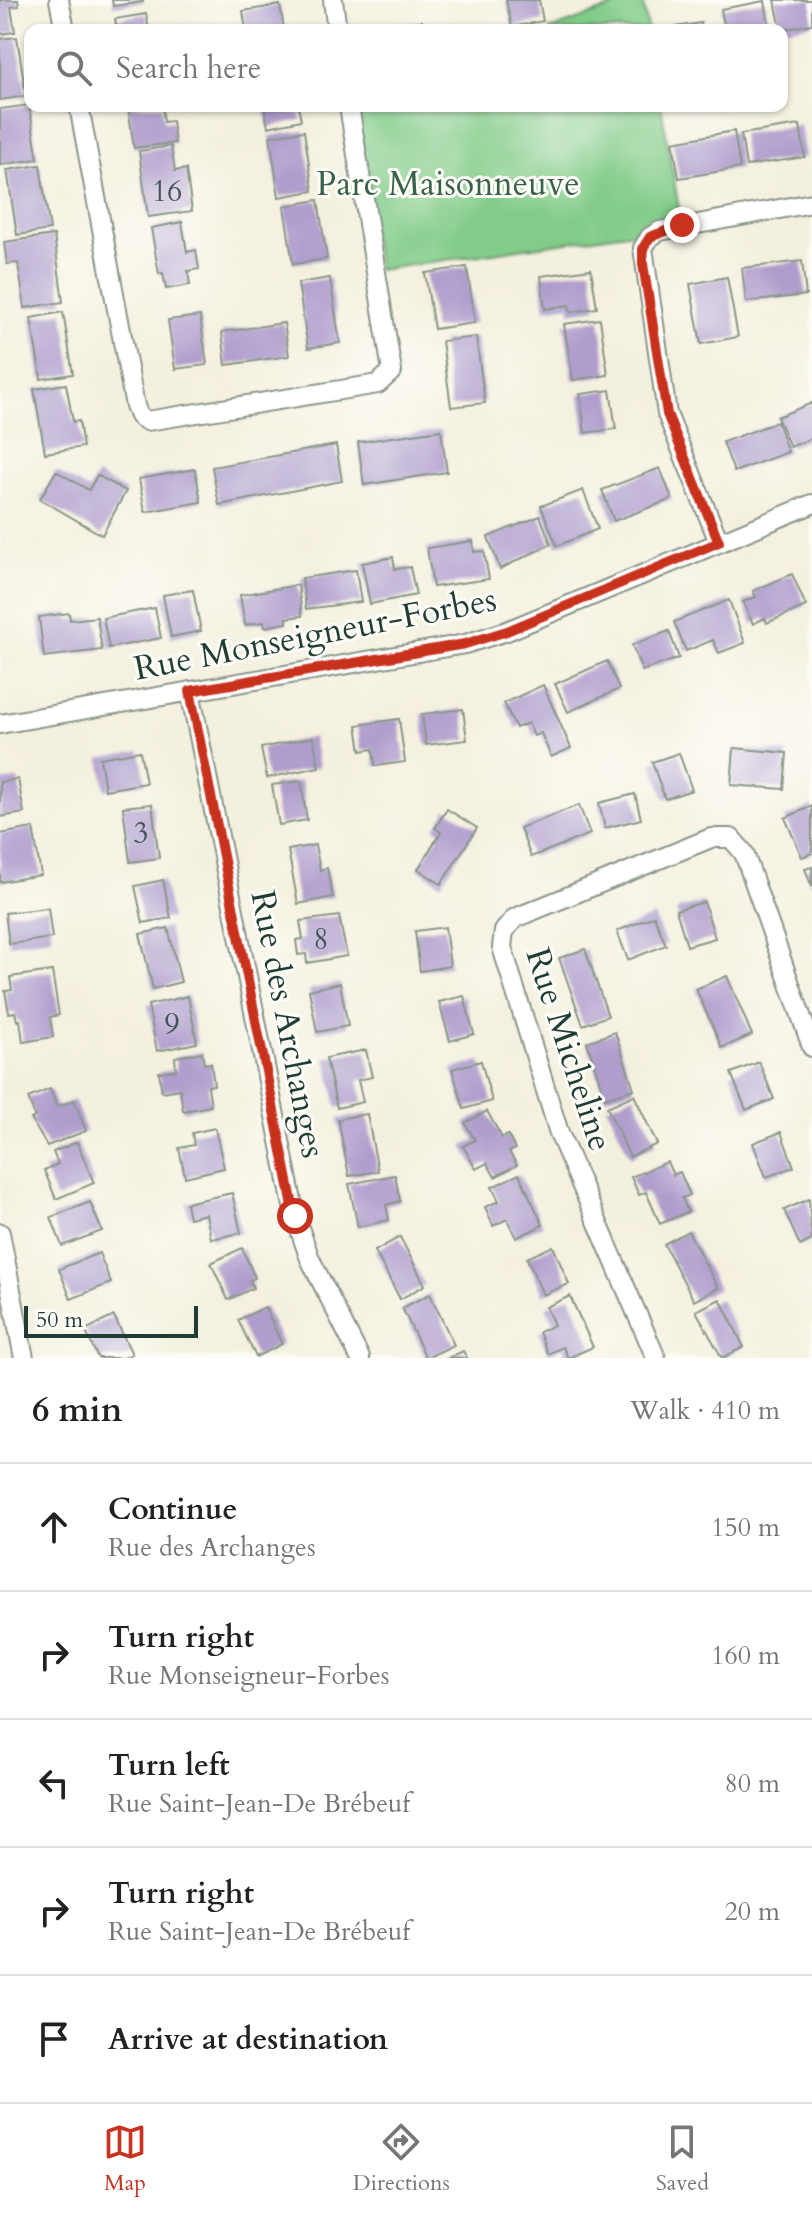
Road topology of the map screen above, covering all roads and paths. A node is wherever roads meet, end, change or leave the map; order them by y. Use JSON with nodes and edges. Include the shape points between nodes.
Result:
{"nodes":[{"id":1,"x":59,"y":0,"type":"edge"},
{"id":2,"x":333,"y":0,"type":"edge"},
{"id":3,"x":64,"y":24,"type":"edge"},
{"id":4,"x":336,"y":24,"type":"edge"},
{"id":5,"x":80,"y":112,"type":"edge"},
{"id":6,"x":350,"y":112,"type":"edge"},
{"id":7,"x":812,"y":203,"type":"edge"},
{"id":8,"x":812,"y":504,"type":"edge"},
{"id":9,"x":719,"y":542,"type":"junction"},
{"id":10,"x":190,"y":691,"type":"junction"},
{"id":11,"x":0,"y":724,"type":"edge"},
{"id":12,"x":812,"y":1047,"type":"edge"},
{"id":13,"x":0,"y":1233,"type":"edge"},
{"id":14,"x":24,"y":1358,"type":"edge"},
{"id":15,"x":360,"y":1358,"type":"edge"},
{"id":16,"x":656,"y":1358,"type":"edge"}],
"edges":[{"from":1,"to":3,"type":"street"},
{"from":2,"to":4,"type":"street"},
{"from":5,"to":6,"type":"street","via":[[135,406],[147,421],[378,384],[392,371]]},
{"from":7,"to":9,"type":"street","via":[[660,231],[643,248],[667,414]]},
{"from":8,"to":9,"type":"street","name":"Rue Monseigneur-Forbes"},
{"from":9,"to":10,"type":"street","name":"Rue Monseigneur-Forbes","via":[[465,644]]},
{"from":10,"to":11,"type":"street","name":"Rue Monseigneur-Forbes"},
{"from":10,"to":15,"type":"street","name":"Rue des Archanges","via":[[295,1216],[310,1259]]},
{"from":12,"to":16,"type":"street","name":"Rue Micheline","via":[[744,853],[731,838],[711,838],[543,906],[515,918],[504,931],[502,947],[559,1133]]},
{"from":13,"to":14,"type":"street"}]}
